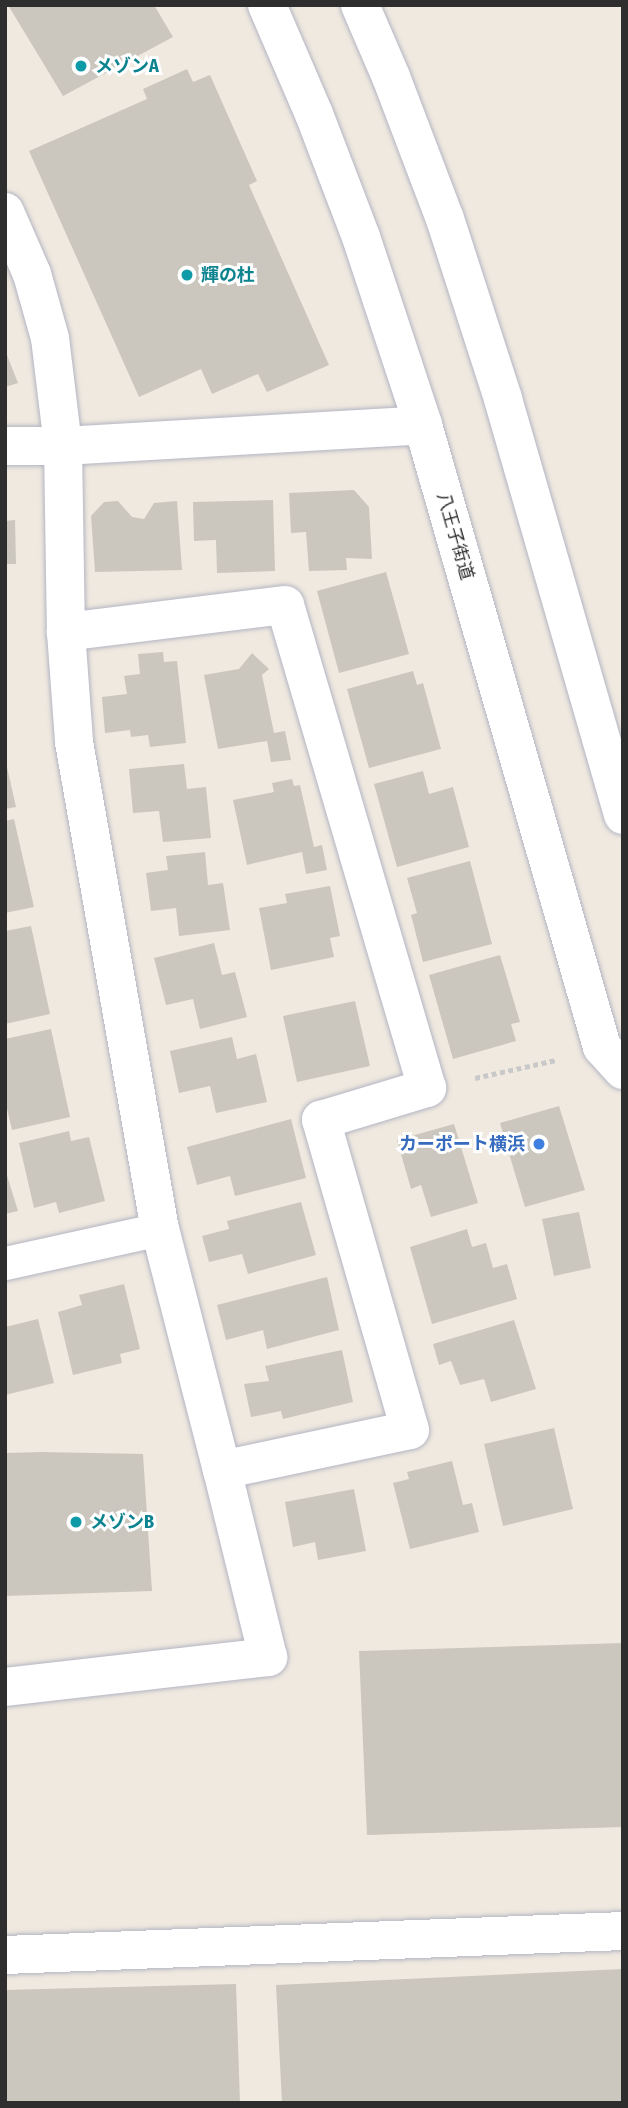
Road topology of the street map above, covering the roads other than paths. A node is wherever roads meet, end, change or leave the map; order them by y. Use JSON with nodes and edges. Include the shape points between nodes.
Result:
{"nodes":[{"id":1,"x":267,"y":5,"type":"edge"},
{"id":2,"x":360,"y":5,"type":"edge"},
{"id":3,"x":5,"y":212,"type":"edge"},
{"id":4,"x":423,"y":425,"type":"junction"},
{"id":5,"x":5,"y":446,"type":"edge"},
{"id":6,"x":63,"y":446,"type":"junction"},
{"id":7,"x":66,"y":632,"type":"junction"},
{"id":8,"x":623,"y":815,"type":"edge"},
{"id":9,"x":623,"y":1070,"type":"edge"},
{"id":10,"x":160,"y":1229,"type":"junction"},
{"id":11,"x":5,"y":1263,"type":"edge"},
{"id":12,"x":222,"y":1470,"type":"junction"},
{"id":13,"x":5,"y":1687,"type":"edge"},
{"id":14,"x":623,"y":1931,"type":"edge"},
{"id":15,"x":5,"y":1955,"type":"edge"}],
"edges":[{"from":1,"to":4,"type":"street","name":"八王子街道","via":[[361,237]]},
{"from":2,"to":8,"type":"street","via":[[453,244],[503,399]]},
{"from":3,"to":6,"type":"street","via":[[33,274],[50,338]]},
{"from":4,"to":6,"type":"street"},
{"from":4,"to":9,"type":"street","name":"八王子街道","via":[[602,1047]]},
{"from":5,"to":6,"type":"street"},
{"from":6,"to":7,"type":"street"},
{"from":7,"to":10,"type":"street","via":[[74,742]]},
{"from":7,"to":12,"type":"street","via":[[285,605],[427,1088],[321,1120],[410,1430]]},
{"from":10,"to":11,"type":"lane"},
{"from":10,"to":12,"type":"street"},
{"from":12,"to":13,"type":"street","via":[[268,1657]]},
{"from":14,"to":15,"type":"street"}]}
